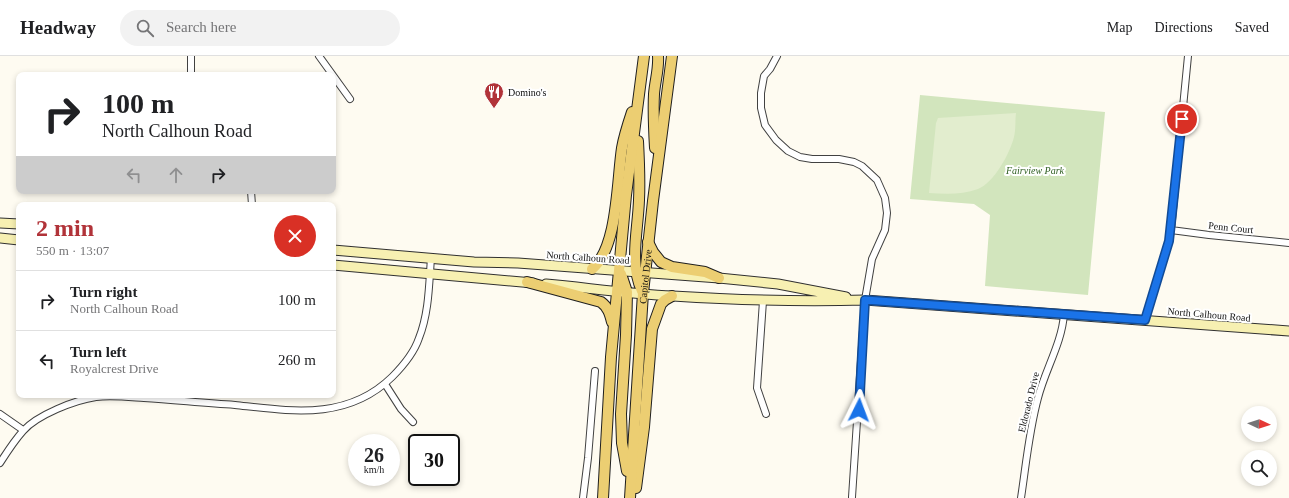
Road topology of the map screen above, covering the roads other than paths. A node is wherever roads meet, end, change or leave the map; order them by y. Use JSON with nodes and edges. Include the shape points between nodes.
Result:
{"nodes":[{"id":1,"x":191,"y":56,"type":"edge"},
{"id":2,"x":319,"y":56,"type":"edge"},
{"id":3,"x":644,"y":56,"type":"edge"},
{"id":4,"x":658,"y":56,"type":"edge"},
{"id":5,"x":672,"y":56,"type":"edge"},
{"id":6,"x":777,"y":56,"type":"edge"},
{"id":7,"x":1188,"y":56,"type":"edge"},
{"id":8,"x":191,"y":72,"type":"edge"},
{"id":9,"x":331,"y":72,"type":"edge"},
{"id":10,"x":336,"y":80,"type":"edge"},
{"id":11,"x":641,"y":80,"type":"junction"},
{"id":12,"x":350,"y":99,"type":"dead end"},
{"id":13,"x":637,"y":109,"type":"junction"},
{"id":14,"x":657,"y":168,"type":"junction"},
{"id":15,"x":0,"y":223,"type":"edge"},
{"id":16,"x":16,"y":224,"type":"edge"},
{"id":17,"x":1171,"y":230,"type":"junction"},
{"id":18,"x":0,"y":238,"type":"edge"},
{"id":19,"x":16,"y":240,"type":"edge"},
{"id":20,"x":648,"y":242,"type":"junction"},
{"id":21,"x":1289,"y":243,"type":"edge"},
{"id":22,"x":336,"y":250,"type":"edge"},
{"id":23,"x":431,"y":258,"type":"junction"},
{"id":24,"x":336,"y":266,"type":"edge"},
{"id":25,"x":592,"y":269,"type":"junction"},
{"id":26,"x":619,"y":271,"type":"junction"},
{"id":27,"x":640,"y":272,"type":"junction"},
{"id":28,"x":430,"y":274,"type":"junction"},
{"id":29,"x":719,"y":278,"type":"junction"},
{"id":30,"x":527,"y":282,"type":"junction"},
{"id":31,"x":622,"y":291,"type":"junction"},
{"id":32,"x":643,"y":293,"type":"junction"},
{"id":33,"x":672,"y":296,"type":"junction"},
{"id":34,"x":865,"y":300,"type":"junction"},
{"id":35,"x":763,"y":301,"type":"junction"},
{"id":36,"x":1064,"y":314,"type":"junction"},
{"id":37,"x":1145,"y":320,"type":"junction"},
{"id":38,"x":1289,"y":331,"type":"edge"},
{"id":39,"x":614,"y":332,"type":"junction"},
{"id":40,"x":595,"y":371,"type":"dead end"},
{"id":41,"x":385,"y":384,"type":"junction"},
{"id":42,"x":92,"y":398,"type":"edge"},
{"id":43,"x":141,"y":398,"type":"edge"},
{"id":44,"x":0,"y":414,"type":"edge"},
{"id":45,"x":766,"y":414,"type":"dead end"},
{"id":46,"x":413,"y":422,"type":"dead end"},
{"id":47,"x":24,"y":430,"type":"junction"},
{"id":48,"x":0,"y":463,"type":"edge"},
{"id":49,"x":630,"y":487,"type":"junction"},
{"id":50,"x":852,"y":497,"type":"edge"},
{"id":51,"x":583,"y":498,"type":"edge"},
{"id":52,"x":603,"y":498,"type":"edge"},
{"id":53,"x":630,"y":498,"type":"edge"},
{"id":54,"x":635,"y":498,"type":"edge"},
{"id":55,"x":1021,"y":498,"type":"edge"}],
"edges":[{"from":1,"to":8,"type":"street"},
{"from":2,"to":9,"type":"street"},
{"from":3,"to":11,"type":"main road"},
{"from":4,"to":14,"type":"main road","via":[[653,119]]},
{"from":5,"to":14,"type":"main road","name":"Capitol Drive"},
{"from":6,"to":34,"type":"street","via":[[764,76],[761,93],[765,125],[776,140],[788,151],[800,157],[812,160],[839,159],[862,166],[877,180],[885,198],[885,230],[872,259]]},
{"from":7,"to":17,"type":"street"},
{"from":10,"to":12,"type":"street"},
{"from":11,"to":13,"type":"main road"},
{"from":11,"to":25,"type":"main road","via":[[622,148],[611,233],[602,256]]},
{"from":13,"to":26,"type":"main road"},
{"from":13,"to":27,"type":"main road","via":[[639,201],[636,236]]},
{"from":14,"to":20,"type":"main road","name":"Capitol Drive"},
{"from":15,"to":16,"type":"street"},
{"from":17,"to":21,"type":"street","name":"Penn Court"},
{"from":17,"to":37,"type":"street"},
{"from":18,"to":19,"type":"street"},
{"from":20,"to":27,"type":"main road","name":"Capitol Drive"},
{"from":20,"to":29,"type":"main road","via":[[661,262],[672,267],[705,272]]},
{"from":22,"to":23,"type":"street","name":"North Calhoun Road"},
{"from":23,"to":25,"type":"street","name":"North Calhoun Road"},
{"from":23,"to":28,"type":"street"},
{"from":24,"to":28,"type":"street","name":"North Calhoun Road"},
{"from":25,"to":26,"type":"street","name":"North Calhoun Road"},
{"from":26,"to":27,"type":"street","name":"North Calhoun Road"},
{"from":26,"to":31,"type":"main road"},
{"from":27,"to":29,"type":"street","name":"North Calhoun Road"},
{"from":27,"to":32,"type":"main road","via":[[638,282]]},
{"from":28,"to":30,"type":"street","name":"North Calhoun Road"},
{"from":28,"to":41,"type":"street","via":[[424,325],[414,351]]},
{"from":29,"to":34,"type":"street","name":"North Calhoun Road","via":[[778,284]]},
{"from":30,"to":31,"type":"street","name":"North Calhoun Road"},
{"from":30,"to":39,"type":"main road","via":[[601,302],[609,311]]},
{"from":31,"to":32,"type":"street","name":"North Calhoun Road"},
{"from":31,"to":39,"type":"main road"},
{"from":31,"to":49,"type":"main road","via":[[626,335],[621,414],[622,443]]},
{"from":32,"to":33,"type":"street","name":"North Calhoun Road"},
{"from":32,"to":49,"type":"main road","name":"Capitol Drive"},
{"from":33,"to":35,"type":"street","name":"North Calhoun Road"},
{"from":33,"to":54,"type":"main road","via":[[662,304],[652,329]]},
{"from":34,"to":35,"type":"street","name":"North Calhoun Road"},
{"from":34,"to":36,"type":"street","name":"North Calhoun Road"},
{"from":34,"to":50,"type":"street"},
{"from":35,"to":45,"type":"street","via":[[757,388]]},
{"from":36,"to":37,"type":"street","name":"North Calhoun Road"},
{"from":36,"to":55,"type":"street","name":"Eldorado Drive","via":[[1062,329],[1033,416]]},
{"from":37,"to":38,"type":"street","name":"North Calhoun Road"},
{"from":39,"to":52,"type":"main road"},
{"from":40,"to":51,"type":"street"},
{"from":41,"to":43,"type":"street","via":[[348,405],[310,410]]},
{"from":41,"to":46,"type":"street"},
{"from":42,"to":47,"type":"street","via":[[53,411]]},
{"from":44,"to":47,"type":"street"},
{"from":47,"to":48,"type":"street"},
{"from":49,"to":53,"type":"main road","name":"Capitol Drive"}]}
